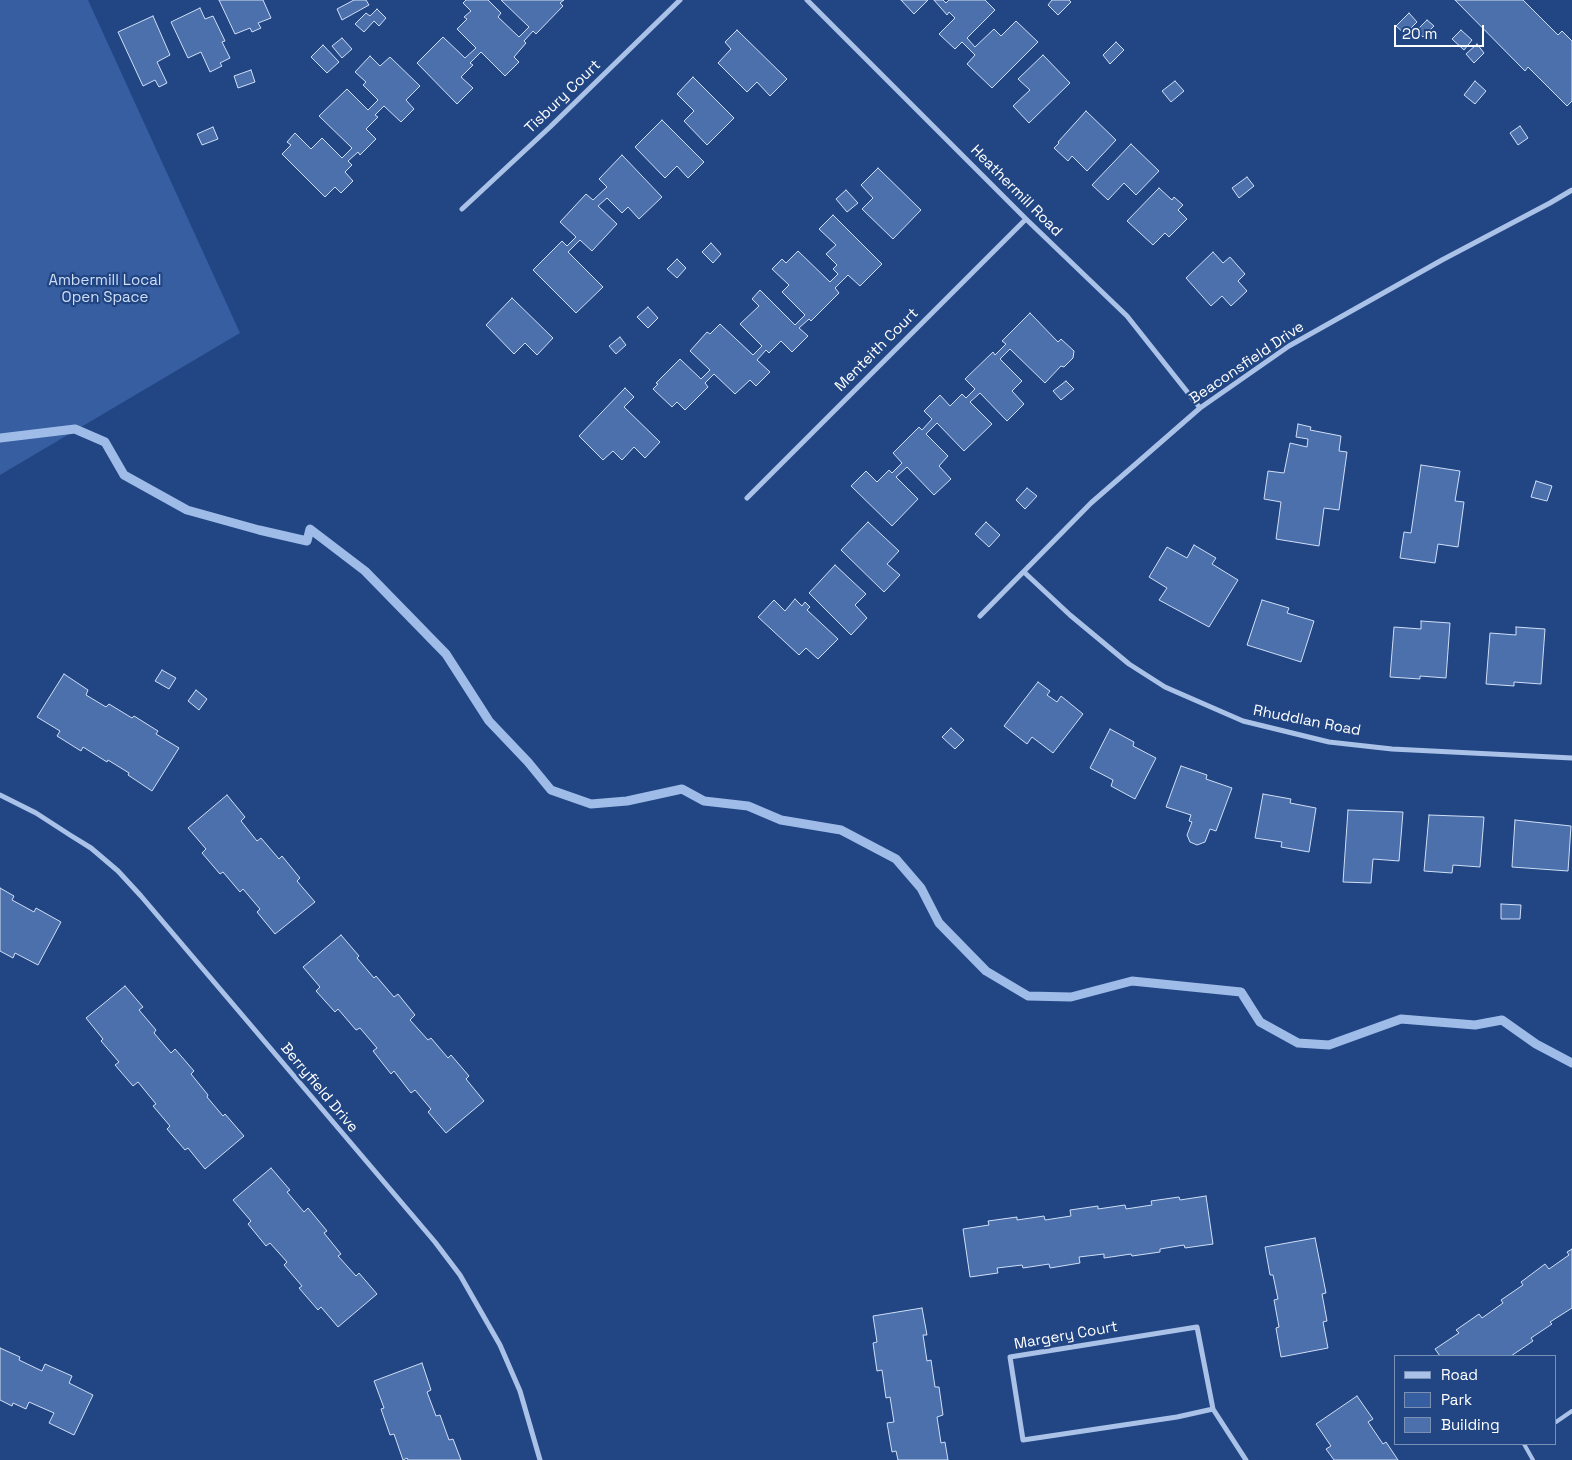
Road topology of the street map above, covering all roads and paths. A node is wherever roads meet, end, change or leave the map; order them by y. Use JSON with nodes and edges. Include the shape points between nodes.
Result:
{"nodes":[{"id":1,"x":680,"y":0,"type":"edge"},
{"id":2,"x":807,"y":0,"type":"edge"},
{"id":3,"x":1572,"y":190,"type":"edge"},
{"id":4,"x":462,"y":209,"type":"dead end"},
{"id":5,"x":1026,"y":219,"type":"junction"},
{"id":6,"x":1200,"y":408,"type":"junction"},
{"id":7,"x":747,"y":498,"type":"dead end"},
{"id":8,"x":1024,"y":572,"type":"junction"},
{"id":9,"x":980,"y":616,"type":"dead end"},
{"id":10,"x":1572,"y":758,"type":"edge"},
{"id":11,"x":0,"y":795,"type":"edge"},
{"id":12,"x":1213,"y":1409,"type":"junction"},
{"id":13,"x":1572,"y":1411,"type":"edge"},
{"id":14,"x":1557,"y":1421,"type":"edge"},
{"id":15,"x":1525,"y":1445,"type":"edge"},
{"id":16,"x":540,"y":1460,"type":"edge"},
{"id":17,"x":1246,"y":1460,"type":"edge"},
{"id":18,"x":1534,"y":1460,"type":"edge"}],
"edges":[{"from":1,"to":4,"type":"street","name":"Tisbury Court"},
{"from":2,"to":5,"type":"street","name":"Heathermill Road"},
{"from":3,"to":6,"type":"street","name":"Beaconsfield Drive","via":[[1289,346]]},
{"from":5,"to":6,"type":"street","name":"Heathermill Road","via":[[1127,316]]},
{"from":5,"to":7,"type":"street","name":"Menteith Court"},
{"from":6,"to":8,"type":"street","name":"Beaconsfield Drive","via":[[1091,503]]},
{"from":8,"to":9,"type":"street","name":"Beaconsfield Drive"},
{"from":8,"to":10,"type":"street","name":"Rhuddlan Road","via":[[1129,664],[1165,687],[1243,721],[1329,742]]},
{"from":11,"to":16,"type":"street","name":"Berryfield Drive","via":[[36,813],[91,848],[118,871],[435,1242],[460,1275],[500,1345],[520,1391]]},
{"from":12,"to":12,"type":"street","name":"Margery Court","via":[[1197,1327],[1010,1357],[1023,1440]]},
{"from":12,"to":17,"type":"street","name":"Margery Court"},
{"from":13,"to":14,"type":"lane"},
{"from":15,"to":18,"type":"lane"}]}
